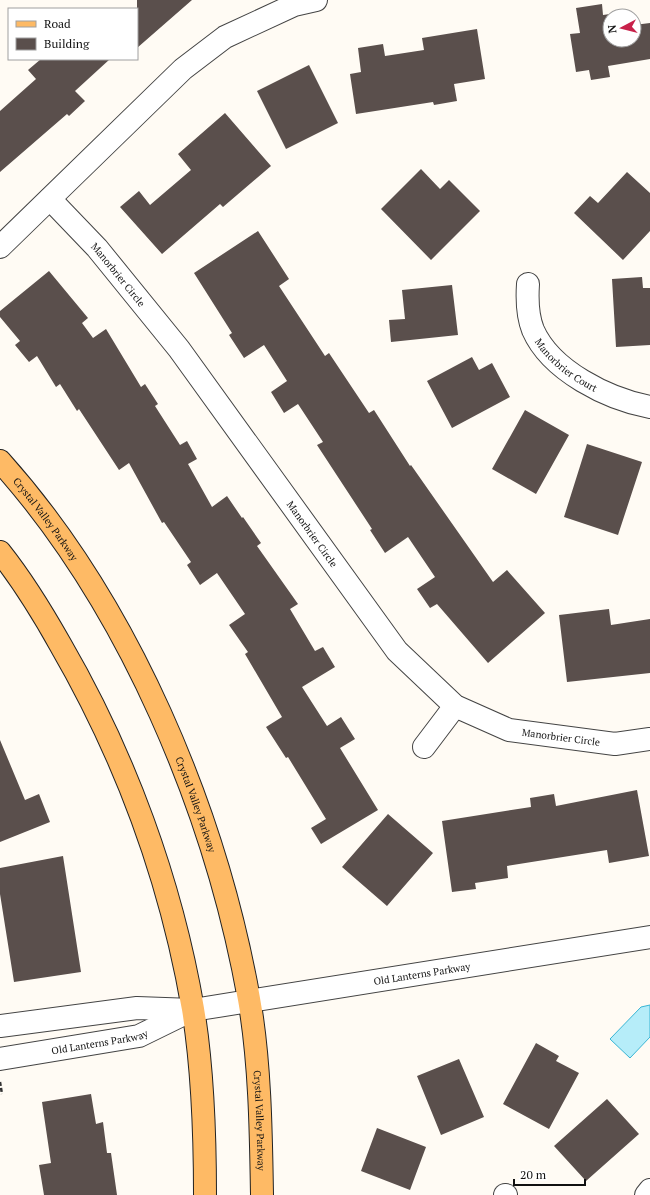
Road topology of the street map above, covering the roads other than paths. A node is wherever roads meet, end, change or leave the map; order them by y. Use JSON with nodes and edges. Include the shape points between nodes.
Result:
{"nodes":[{"id":1,"x":316,"y":0,"type":"edge"},
{"id":2,"x":50,"y":199,"type":"junction"},
{"id":3,"x":0,"y":247,"type":"edge"},
{"id":4,"x":528,"y":284,"type":"dead end"},
{"id":5,"x":650,"y":407,"type":"edge"},
{"id":6,"x":0,"y":461,"type":"edge"},
{"id":7,"x":0,"y":552,"type":"edge"},
{"id":8,"x":455,"y":706,"type":"junction"},
{"id":9,"x":650,"y":739,"type":"edge"},
{"id":10,"x":424,"y":747,"type":"dead end"},
{"id":11,"x":650,"y":937,"type":"edge"},
{"id":12,"x":249,"y":1001,"type":"junction"},
{"id":13,"x":193,"y":1010,"type":"junction"},
{"id":14,"x":0,"y":1026,"type":"edge"},
{"id":15,"x":0,"y":1059,"type":"edge"},
{"id":16,"x":650,"y":1190,"type":"edge"},
{"id":17,"x":205,"y":1195,"type":"edge"},
{"id":18,"x":262,"y":1195,"type":"edge"},
{"id":19,"x":646,"y":1195,"type":"edge"}],
"edges":[{"from":1,"to":2,"type":"street","via":[[294,5],[219,42],[184,69]]},
{"from":2,"to":3,"type":"street"},
{"from":2,"to":8,"type":"street","name":"Manorbrier Circle","via":[[97,248],[179,349],[397,652]]},
{"from":4,"to":5,"type":"street","name":"Manorbrier Court","via":[[527,305],[533,330],[546,351],[568,372],[607,394]]},
{"from":6,"to":12,"type":"main road","name":"Crystal Valley Parkway","via":[[53,527],[87,577],[156,705],[187,778],[213,851],[234,928]]},
{"from":7,"to":13,"type":"main road","via":[[39,608],[75,669],[126,777],[159,868],[179,942]]},
{"from":8,"to":9,"type":"street","name":"Manorbrier Circle","via":[[509,730],[615,744]]},
{"from":8,"to":10,"type":"street"},
{"from":11,"to":12,"type":"street","name":"Old Lanterns Parkway"},
{"from":12,"to":13,"type":"street","name":"Old Lanterns Parkway"},
{"from":12,"to":18,"type":"main road","name":"Crystal Valley Parkway","via":[[257,1074]]},
{"from":13,"to":14,"type":"street","name":"Old Lanterns Parkway","via":[[137,1008]]},
{"from":13,"to":15,"type":"street","name":"Old Lanterns Parkway","via":[[139,1036]]},
{"from":13,"to":17,"type":"main road","via":[[205,1151]]},
{"from":16,"to":19,"type":"street"}]}
